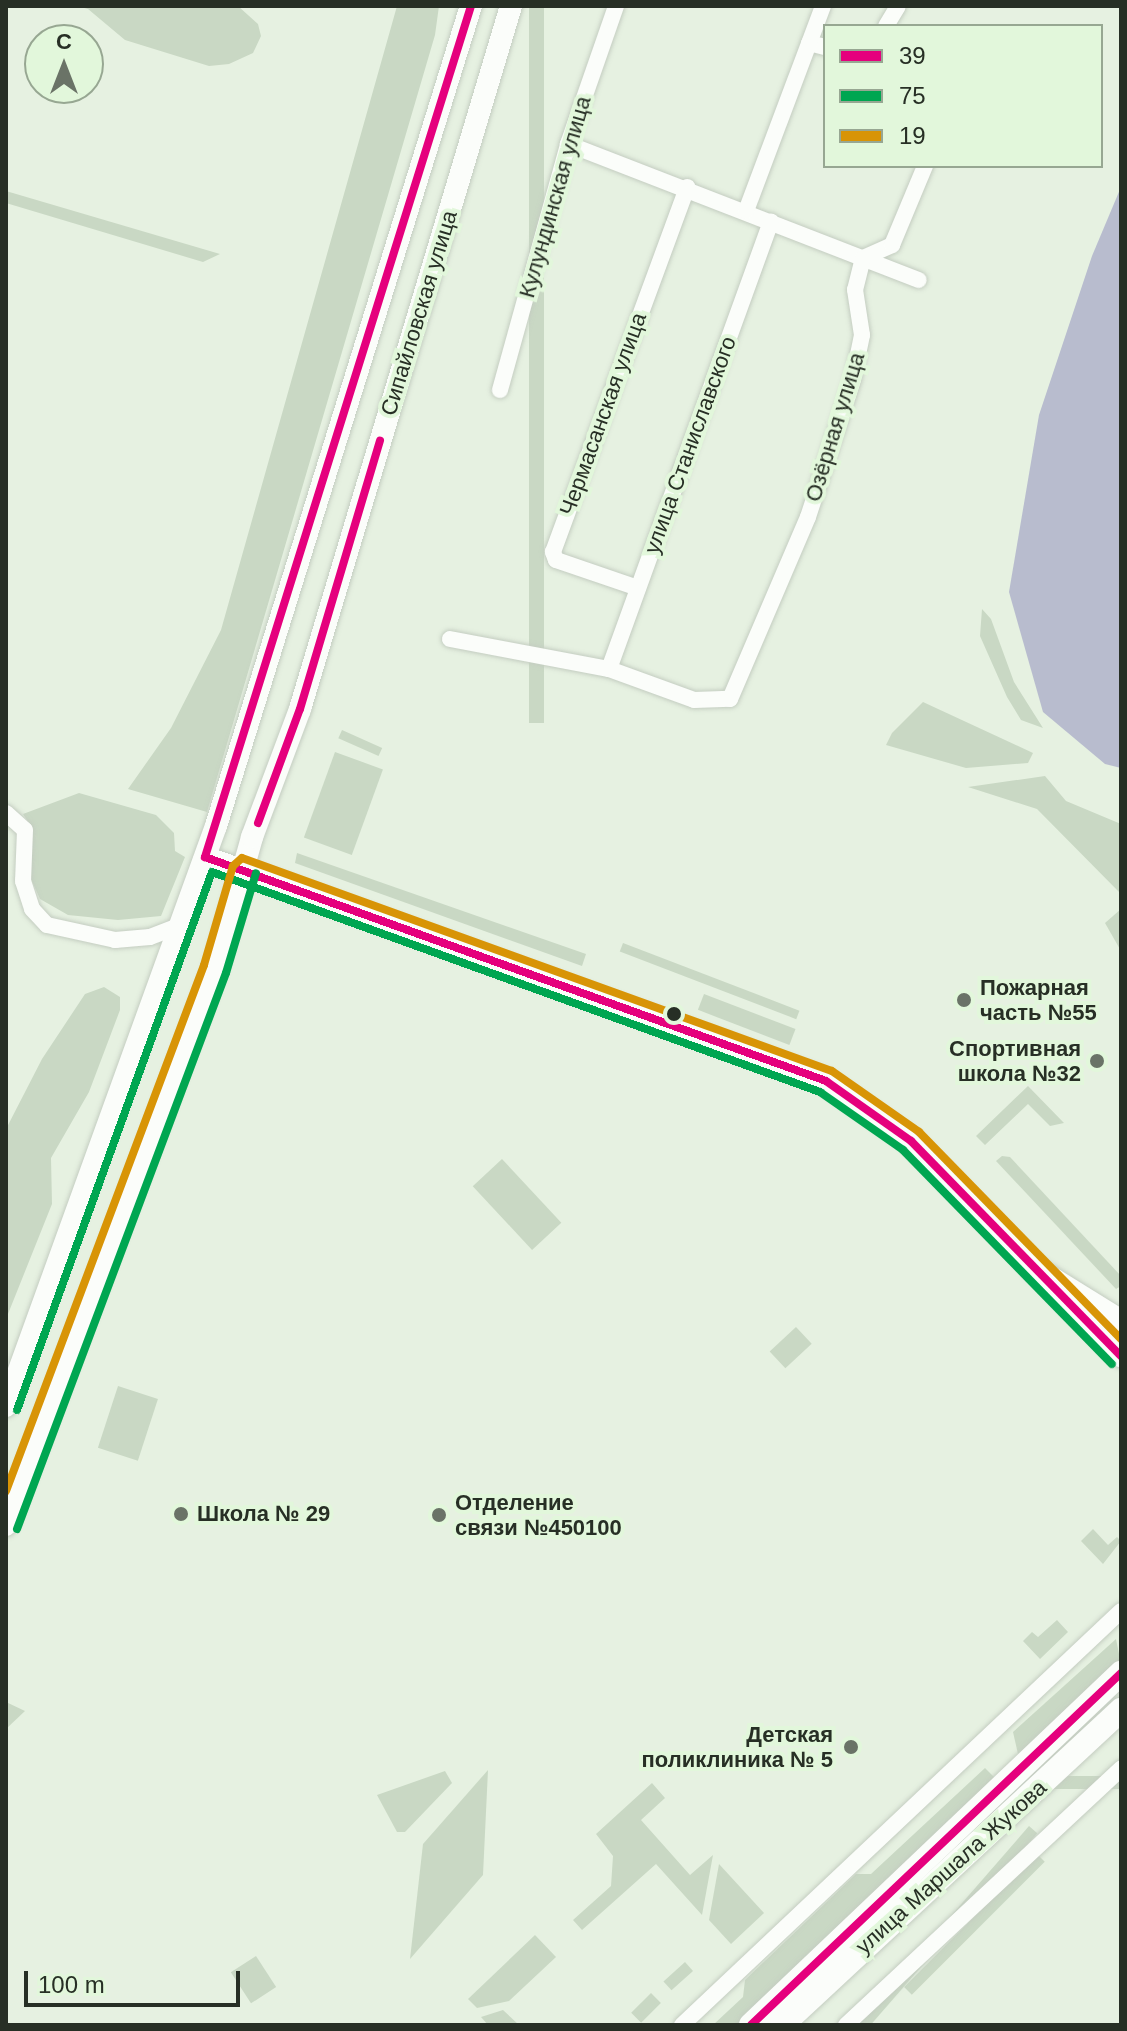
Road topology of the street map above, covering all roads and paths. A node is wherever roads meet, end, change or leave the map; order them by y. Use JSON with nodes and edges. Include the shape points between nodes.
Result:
{"nodes":[{"id":1,"x":471,"y":6,"type":"edge"},
{"id":2,"x":616,"y":6,"type":"edge"},
{"id":3,"x":823,"y":6,"type":"edge"},
{"id":4,"x":898,"y":6,"type":"edge"},
{"id":5,"x":506,"y":9,"type":"edge"},
{"id":6,"x":887,"y":24,"type":"edge"},
{"id":7,"x":817,"y":45,"type":"edge"},
{"id":8,"x":568,"y":144,"type":"junction"},
{"id":9,"x":924,"y":168,"type":"edge"},
{"id":10,"x":687,"y":187,"type":"junction"},
{"id":11,"x":746,"y":211,"type":"junction"},
{"id":12,"x":771,"y":221,"type":"junction"},
{"id":13,"x":863,"y":258,"type":"junction"},
{"id":14,"x":919,"y":280,"type":"dead end"},
{"id":15,"x":500,"y":390,"type":"dead end"},
{"id":16,"x":638,"y":588,"type":"junction"},
{"id":17,"x":450,"y":639,"type":"dead end"},
{"id":18,"x":609,"y":669,"type":"junction"},
{"id":19,"x":6,"y":813,"type":"edge"},
{"id":20,"x":205,"y":857,"type":"junction"},
{"id":21,"x":244,"y":870,"type":"junction"},
{"id":22,"x":182,"y":925,"type":"junction"},
{"id":23,"x":1034,"y":1268,"type":"junction"},
{"id":24,"x":1113,"y":1316,"type":"edge"},
{"id":25,"x":1121,"y":1356,"type":"edge"},
{"id":26,"x":6,"y":1406,"type":"edge"},
{"id":27,"x":6,"y":1525,"type":"edge"},
{"id":28,"x":1121,"y":1611,"type":"edge"},
{"id":29,"x":1121,"y":1673,"type":"edge"},
{"id":30,"x":1121,"y":1710,"type":"edge"},
{"id":31,"x":1121,"y":1769,"type":"edge"},
{"id":32,"x":682,"y":2025,"type":"edge"},
{"id":33,"x":751,"y":2025,"type":"edge"},
{"id":34,"x":782,"y":2025,"type":"edge"},
{"id":35,"x":846,"y":2025,"type":"edge"}],
"edges":[{"from":1,"to":20,"type":"main road","name":"Сипайловская улица"},
{"from":2,"to":8,"type":"street","name":"Кулундинская улица"},
{"from":3,"to":7,"type":"street"},
{"from":4,"to":6,"type":"street"},
{"from":5,"to":21,"type":"main road","name":"Сипайловская улица","via":[[300,709]]},
{"from":7,"to":11,"type":"street"},
{"from":8,"to":10,"type":"street"},
{"from":8,"to":15,"type":"street","name":"Кулундинская улица"},
{"from":9,"to":13,"type":"street","via":[[892,245]]},
{"from":10,"to":11,"type":"street"},
{"from":10,"to":16,"type":"street","name":"Чермасанская улица","via":[[553,552],[556,560]]},
{"from":11,"to":12,"type":"street"},
{"from":12,"to":13,"type":"street"},
{"from":12,"to":16,"type":"street","name":"улица Станиславского"},
{"from":13,"to":14,"type":"street"},
{"from":13,"to":18,"type":"street","name":"Озёрная улица","via":[[855,290],[862,335],[853,379],[808,517],[730,699],[694,700]]},
{"from":16,"to":18,"type":"street","name":"улица Станиславского"},
{"from":17,"to":18,"type":"street"},
{"from":19,"to":22,"type":"street","via":[[25,830],[23,881],[32,909],[47,925],[115,940],[150,937]]},
{"from":20,"to":21,"type":"main road"},
{"from":20,"to":22,"type":"main road","name":"Сипайловская улица"},
{"from":21,"to":23,"type":"main road","via":[[826,1081],[911,1141]]},
{"from":21,"to":27,"type":"main road","name":"Сипайловская улица","via":[[215,969]]},
{"from":22,"to":26,"type":"main road","name":"Сипайловская улица"},
{"from":23,"to":24,"type":"main road"},
{"from":23,"to":25,"type":"main road"},
{"from":28,"to":32,"type":"street"},
{"from":29,"to":33,"type":"main road","name":"улица Маршала Жукова"},
{"from":30,"to":34,"type":"main road","name":"улица Маршала Жукова"},
{"from":31,"to":35,"type":"street"}]}
